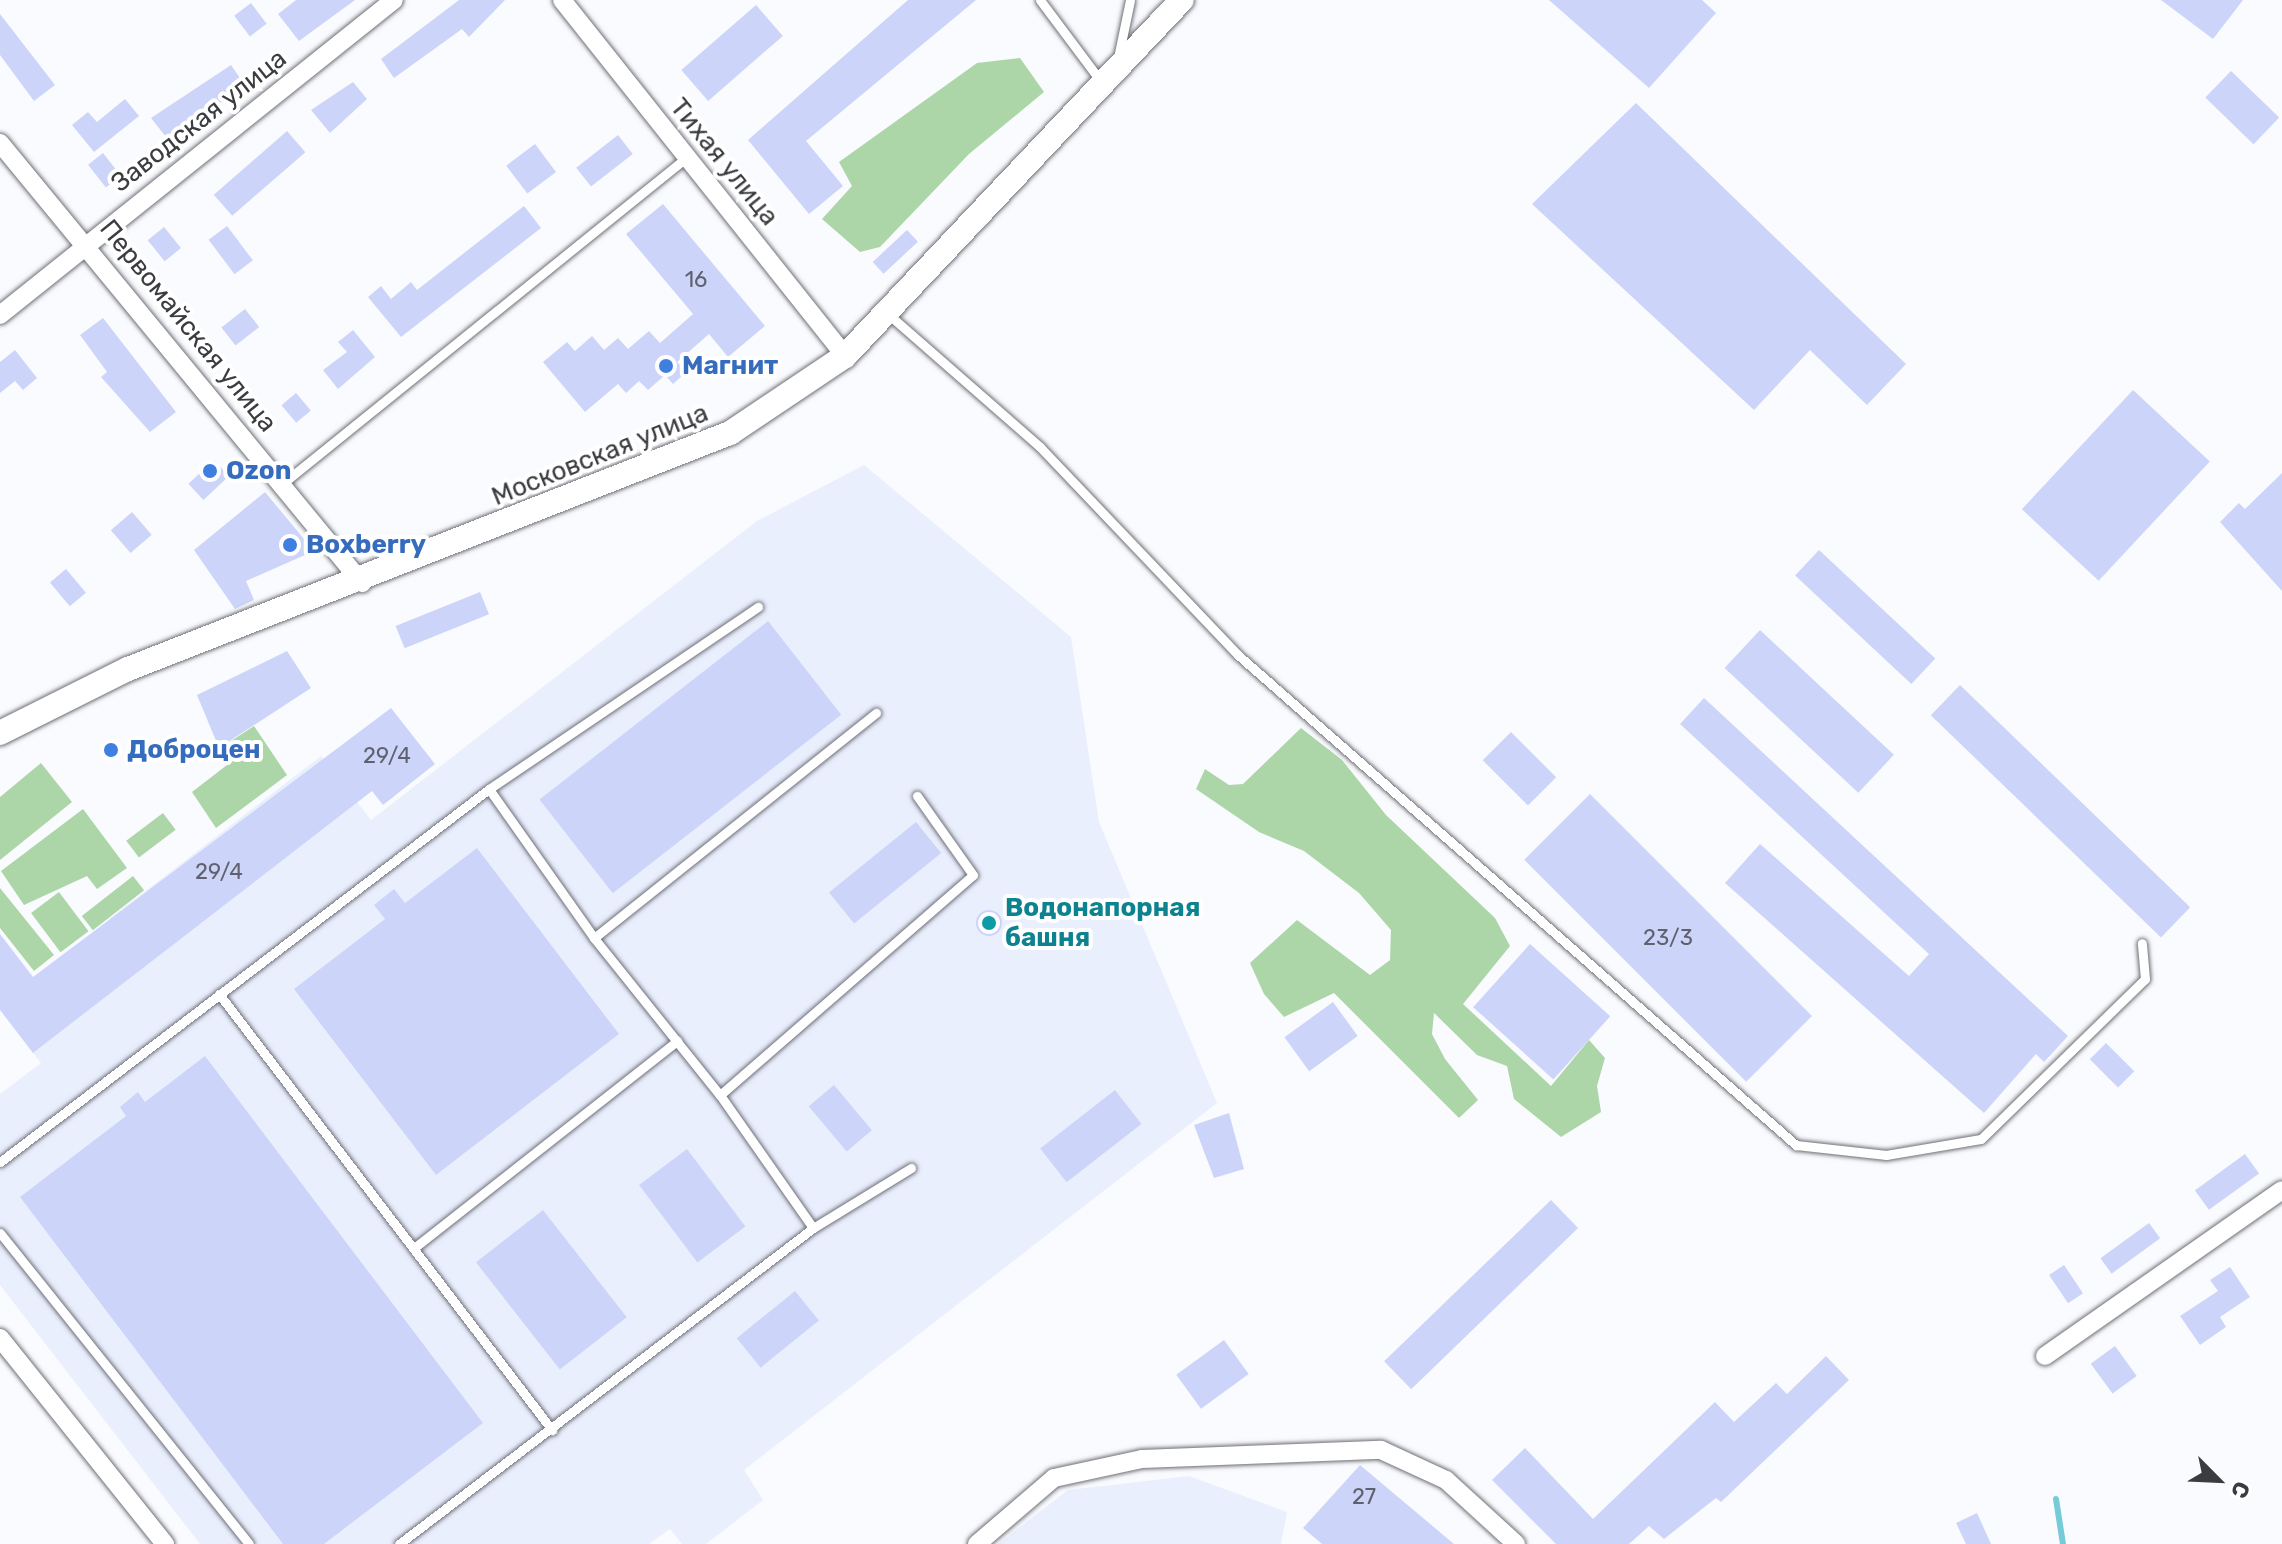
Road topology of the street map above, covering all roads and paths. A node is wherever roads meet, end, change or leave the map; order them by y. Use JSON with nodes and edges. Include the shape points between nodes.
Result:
{"nodes":[{"id":1,"x":394,"y":0,"type":"edge"},
{"id":2,"x":562,"y":0,"type":"edge"},
{"id":3,"x":1040,"y":0,"type":"edge"},
{"id":4,"x":1130,"y":0,"type":"edge"},
{"id":5,"x":1173,"y":2,"type":"edge"},
{"id":6,"x":1109,"y":80,"type":"junction"},
{"id":7,"x":0,"y":143,"type":"edge"},
{"id":8,"x":687,"y":157,"type":"junction"},
{"id":9,"x":87,"y":242,"type":"junction"},
{"id":10,"x":887,"y":313,"type":"junction"},
{"id":11,"x":0,"y":315,"type":"edge"},
{"id":12,"x":845,"y":356,"type":"junction"},
{"id":13,"x":282,"y":484,"type":"junction"},
{"id":14,"x":362,"y":583,"type":"junction"},
{"id":15,"x":758,"y":607,"type":"dead end"},
{"id":16,"x":876,"y":713,"type":"dead end"},
{"id":17,"x":0,"y":733,"type":"edge"},
{"id":18,"x":489,"y":789,"type":"junction"},
{"id":19,"x":917,"y":796,"type":"dead end"},
{"id":20,"x":594,"y":938,"type":"junction"},
{"id":21,"x":2142,"y":943,"type":"dead end"},
{"id":22,"x":219,"y":994,"type":"junction"},
{"id":23,"x":677,"y":1041,"type":"junction"},
{"id":24,"x":720,"y":1095,"type":"junction"},
{"id":25,"x":0,"y":1162,"type":"edge"},
{"id":26,"x":911,"y":1168,"type":"dead end"},
{"id":27,"x":2282,"y":1190,"type":"edge"},
{"id":28,"x":813,"y":1228,"type":"junction"},
{"id":29,"x":0,"y":1233,"type":"edge"},
{"id":30,"x":414,"y":1248,"type":"junction"},
{"id":31,"x":0,"y":1338,"type":"edge"},
{"id":32,"x":2045,"y":1356,"type":"dead end"},
{"id":33,"x":552,"y":1430,"type":"junction"},
{"id":34,"x":165,"y":1544,"type":"edge"},
{"id":35,"x":249,"y":1544,"type":"edge"},
{"id":36,"x":399,"y":1544,"type":"edge"},
{"id":37,"x":977,"y":1544,"type":"edge"},
{"id":38,"x":1516,"y":1544,"type":"edge"}],
"edges":[{"from":1,"to":9,"type":"street","name":"Заводская улица"},
{"from":2,"to":8,"type":"street","name":"Тихая улица"},
{"from":3,"to":6,"type":"lane"},
{"from":4,"to":6,"type":"lane"},
{"from":5,"to":6,"type":"street","name":"Московская улица"},
{"from":6,"to":10,"type":"street","name":"Московская улица"},
{"from":7,"to":9,"type":"street","name":"Первомайская улица"},
{"from":8,"to":12,"type":"street","name":"Тихая улица"},
{"from":8,"to":13,"type":"lane"},
{"from":9,"to":11,"type":"street","name":"Заводская улица"},
{"from":9,"to":13,"type":"street","name":"Первомайская улица"},
{"from":10,"to":12,"type":"street","name":"Московская улица"},
{"from":10,"to":21,"type":"lane","via":[[1040,447],[1238,655],[1796,1145],[1886,1155],[1981,1139],[2145,979]]},
{"from":12,"to":14,"type":"street","name":"Московская улица","via":[[730,433]]},
{"from":13,"to":14,"type":"street","name":"Первомайская улица"},
{"from":14,"to":17,"type":"street","name":"Московская улица","via":[[128,669]]},
{"from":15,"to":18,"type":"lane"},
{"from":16,"to":20,"type":"lane"},
{"from":18,"to":20,"type":"lane"},
{"from":18,"to":22,"type":"lane"},
{"from":19,"to":24,"type":"lane","via":[[973,875]]},
{"from":20,"to":23,"type":"lane"},
{"from":22,"to":25,"type":"lane"},
{"from":22,"to":30,"type":"lane"},
{"from":23,"to":24,"type":"lane"},
{"from":23,"to":30,"type":"lane"},
{"from":24,"to":28,"type":"lane"},
{"from":26,"to":28,"type":"lane"},
{"from":27,"to":32,"type":"street"},
{"from":28,"to":33,"type":"lane"},
{"from":29,"to":35,"type":"lane"},
{"from":30,"to":33,"type":"lane"},
{"from":31,"to":34,"type":"street"},
{"from":33,"to":36,"type":"lane"},
{"from":37,"to":38,"type":"street","via":[[1054,1478],[1142,1459],[1381,1450],[1446,1480]]}]}
